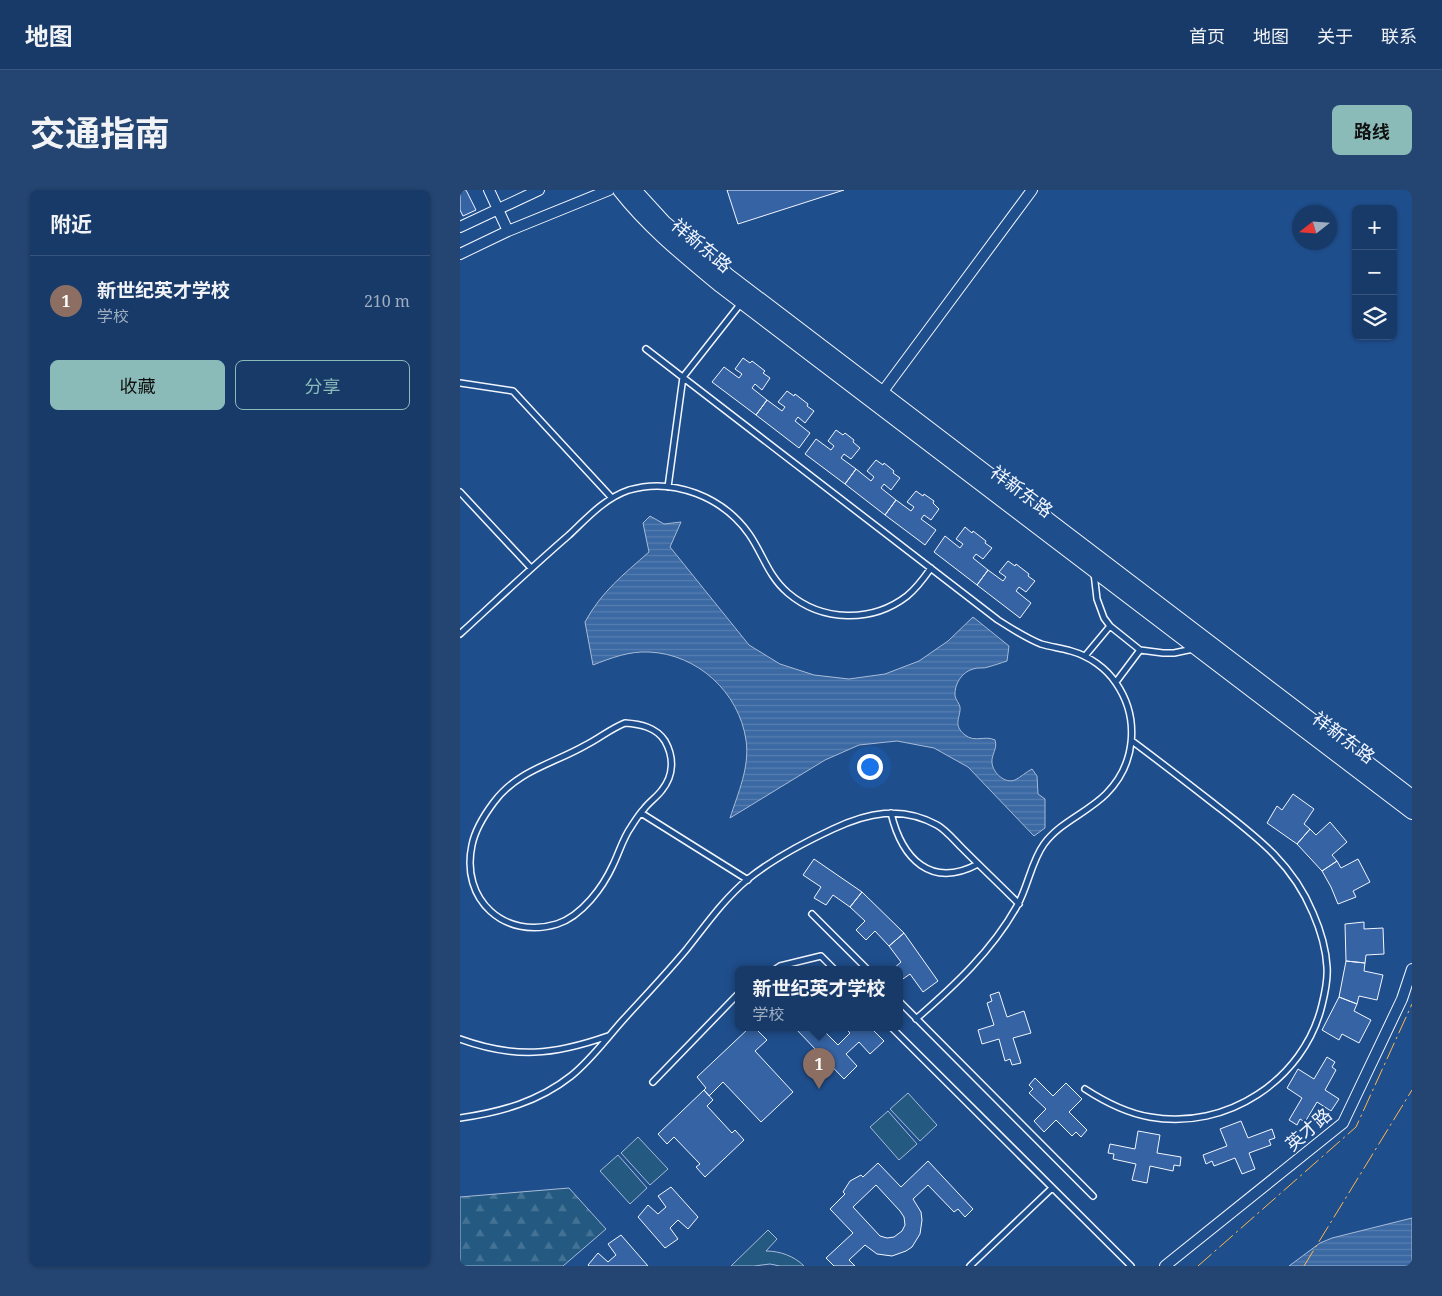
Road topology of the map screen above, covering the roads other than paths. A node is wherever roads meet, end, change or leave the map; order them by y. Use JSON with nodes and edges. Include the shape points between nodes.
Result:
{"nodes":[{"id":1,"x":490,"y":190,"type":"edge"},
{"id":2,"x":539,"y":190,"type":"edge"},
{"id":3,"x":608,"y":190,"type":"edge"},
{"id":4,"x":620,"y":190,"type":"edge"},
{"id":5,"x":634,"y":190,"type":"edge"},
{"id":6,"x":1032,"y":190,"type":"edge"},
{"id":7,"x":499,"y":210,"type":"junction"},
{"id":8,"x":460,"y":227,"type":"edge"},
{"id":9,"x":508,"y":231,"type":"junction"},
{"id":10,"x":460,"y":254,"type":"edge"},
{"id":11,"x":746,"y":297,"type":"junction"},
{"id":12,"x":646,"y":349,"type":"dead end"},
{"id":13,"x":683,"y":377,"type":"junction"},
{"id":14,"x":460,"y":383,"type":"edge"},
{"id":15,"x":878,"y":397,"type":"junction"},
{"id":16,"x":668,"y":487,"type":"junction"},
{"id":17,"x":460,"y":492,"type":"edge"},
{"id":18,"x":611,"y":497,"type":"junction"},
{"id":19,"x":530,"y":568,"type":"junction"},
{"id":20,"x":931,"y":568,"type":"junction"},
{"id":21,"x":1095,"y":570,"type":"junction"},
{"id":22,"x":1110,"y":626,"type":"junction"},
{"id":23,"x":460,"y":634,"type":"edge"},
{"id":24,"x":1197,"y":648,"type":"junction"},
{"id":25,"x":1140,"y":650,"type":"junction"},
{"id":26,"x":1085,"y":656,"type":"junction"},
{"id":27,"x":1116,"y":682,"type":"junction"},
{"id":28,"x":1132,"y":741,"type":"junction"},
{"id":29,"x":1412,"y":797,"type":"edge"},
{"id":30,"x":1412,"y":812,"type":"edge"},
{"id":31,"x":641,"y":813,"type":"junction"},
{"id":32,"x":891,"y":813,"type":"junction"},
{"id":33,"x":978,"y":864,"type":"junction"},
{"id":34,"x":748,"y":880,"type":"junction"},
{"id":35,"x":1018,"y":904,"type":"junction"},
{"id":36,"x":812,"y":914,"type":"dead end"},
{"id":37,"x":780,"y":966,"type":"edge"},
{"id":38,"x":831,"y":966,"type":"edge"},
{"id":39,"x":864,"y":966,"type":"edge"},
{"id":40,"x":1412,"y":969,"type":"edge"},
{"id":41,"x":735,"y":997,"type":"edge"},
{"id":42,"x":903,"y":1006,"type":"edge"},
{"id":43,"x":916,"y":1019,"type":"junction"},
{"id":44,"x":895,"y":1031,"type":"edge"},
{"id":45,"x":610,"y":1035,"type":"junction"},
{"id":46,"x":460,"y":1040,"type":"edge"},
{"id":47,"x":653,"y":1082,"type":"dead end"},
{"id":48,"x":1085,"y":1088,"type":"dead end"},
{"id":49,"x":460,"y":1118,"type":"edge"},
{"id":50,"x":1052,"y":1188,"type":"junction"},
{"id":51,"x":1093,"y":1196,"type":"dead end"},
{"id":52,"x":970,"y":1266,"type":"edge"},
{"id":53,"x":1131,"y":1266,"type":"edge"},
{"id":54,"x":1165,"y":1266,"type":"edge"}],
"edges":[{"from":1,"to":7,"type":"street"},
{"from":2,"to":7,"type":"street"},
{"from":3,"to":9,"type":"street"},
{"from":4,"to":11,"type":"street","name":"祥新东路","via":[[660,235]]},
{"from":5,"to":11,"type":"street","name":"祥新东路","via":[[664,223]]},
{"from":6,"to":15,"type":"street"},
{"from":7,"to":8,"type":"street"},
{"from":7,"to":9,"type":"street"},
{"from":9,"to":10,"type":"street"},
{"from":11,"to":13,"type":"lane"},
{"from":11,"to":15,"type":"street","name":"祥新东路"},
{"from":12,"to":13,"type":"lane"},
{"from":13,"to":16,"type":"lane"},
{"from":13,"to":20,"type":"lane"},
{"from":14,"to":18,"type":"lane","via":[[513,391]]},
{"from":15,"to":21,"type":"street","name":"祥新东路"},
{"from":15,"to":29,"type":"street","name":"祥新东路"},
{"from":16,"to":18,"type":"lane","via":[[639,488]]},
{"from":16,"to":20,"type":"lane","via":[[687,490],[722,507],[749,534],[776,581],[802,603],[819,611],[856,616],[874,613],[907,596]]},
{"from":17,"to":19,"type":"lane"},
{"from":18,"to":19,"type":"lane"},
{"from":19,"to":23,"type":"lane"},
{"from":20,"to":26,"type":"lane","via":[[1012,629],[1042,644]]},
{"from":21,"to":22,"type":"lane","via":[[1097,600]]},
{"from":21,"to":24,"type":"street","name":"祥新东路"},
{"from":22,"to":25,"type":"lane"},
{"from":22,"to":26,"type":"lane"},
{"from":24,"to":25,"type":"lane","via":[[1163,653]]},
{"from":24,"to":30,"type":"street","name":"祥新东路"},
{"from":25,"to":27,"type":"lane"},
{"from":26,"to":27,"type":"lane"},
{"from":27,"to":28,"type":"lane","via":[[1132,720]]},
{"from":28,"to":35,"type":"lane","via":[[1118,779],[1105,795],[1054,832],[1044,845]]},
{"from":28,"to":48,"type":"lane","via":[[1264,843],[1284,864],[1300,887],[1322,939],[1327,967],[1325,991],[1311,1036],[1298,1057],[1264,1091],[1222,1112],[1198,1118],[1150,1117],[1105,1102]]},
{"from":31,"to":31,"type":"lane","via":[[663,790],[670,777],[670,750],[652,729],[625,723],[587,745],[532,769],[495,801],[472,844],[472,880],[478,896],[489,911],[516,926],[539,928],[561,923],[575,915],[600,886],[629,829]]},
{"from":31,"to":34,"type":"lane"},
{"from":32,"to":33,"type":"lane","via":[[919,817],[939,826]]},
{"from":32,"to":33,"type":"lane","via":[[901,843],[922,867],[950,874]]},
{"from":32,"to":34,"type":"lane","via":[[855,819],[805,842]]},
{"from":33,"to":35,"type":"lane"},
{"from":34,"to":45,"type":"lane","via":[[714,913],[686,951]]},
{"from":35,"to":43,"type":"lane","via":[[1003,930],[976,962]]},
{"from":36,"to":39,"type":"lane"},
{"from":37,"to":38,"type":"lane","via":[[820,956]]},
{"from":40,"to":54,"type":"street","name":"英才路","via":[[1402,999],[1343,1122]]},
{"from":41,"to":47,"type":"lane"},
{"from":42,"to":43,"type":"lane"},
{"from":43,"to":51,"type":"lane"},
{"from":44,"to":50,"type":"lane"},
{"from":45,"to":46,"type":"lane","via":[[546,1052],[512,1052]]},
{"from":45,"to":49,"type":"lane","via":[[572,1075],[549,1091],[498,1112]]},
{"from":50,"to":52,"type":"lane"},
{"from":50,"to":53,"type":"lane"}]}
